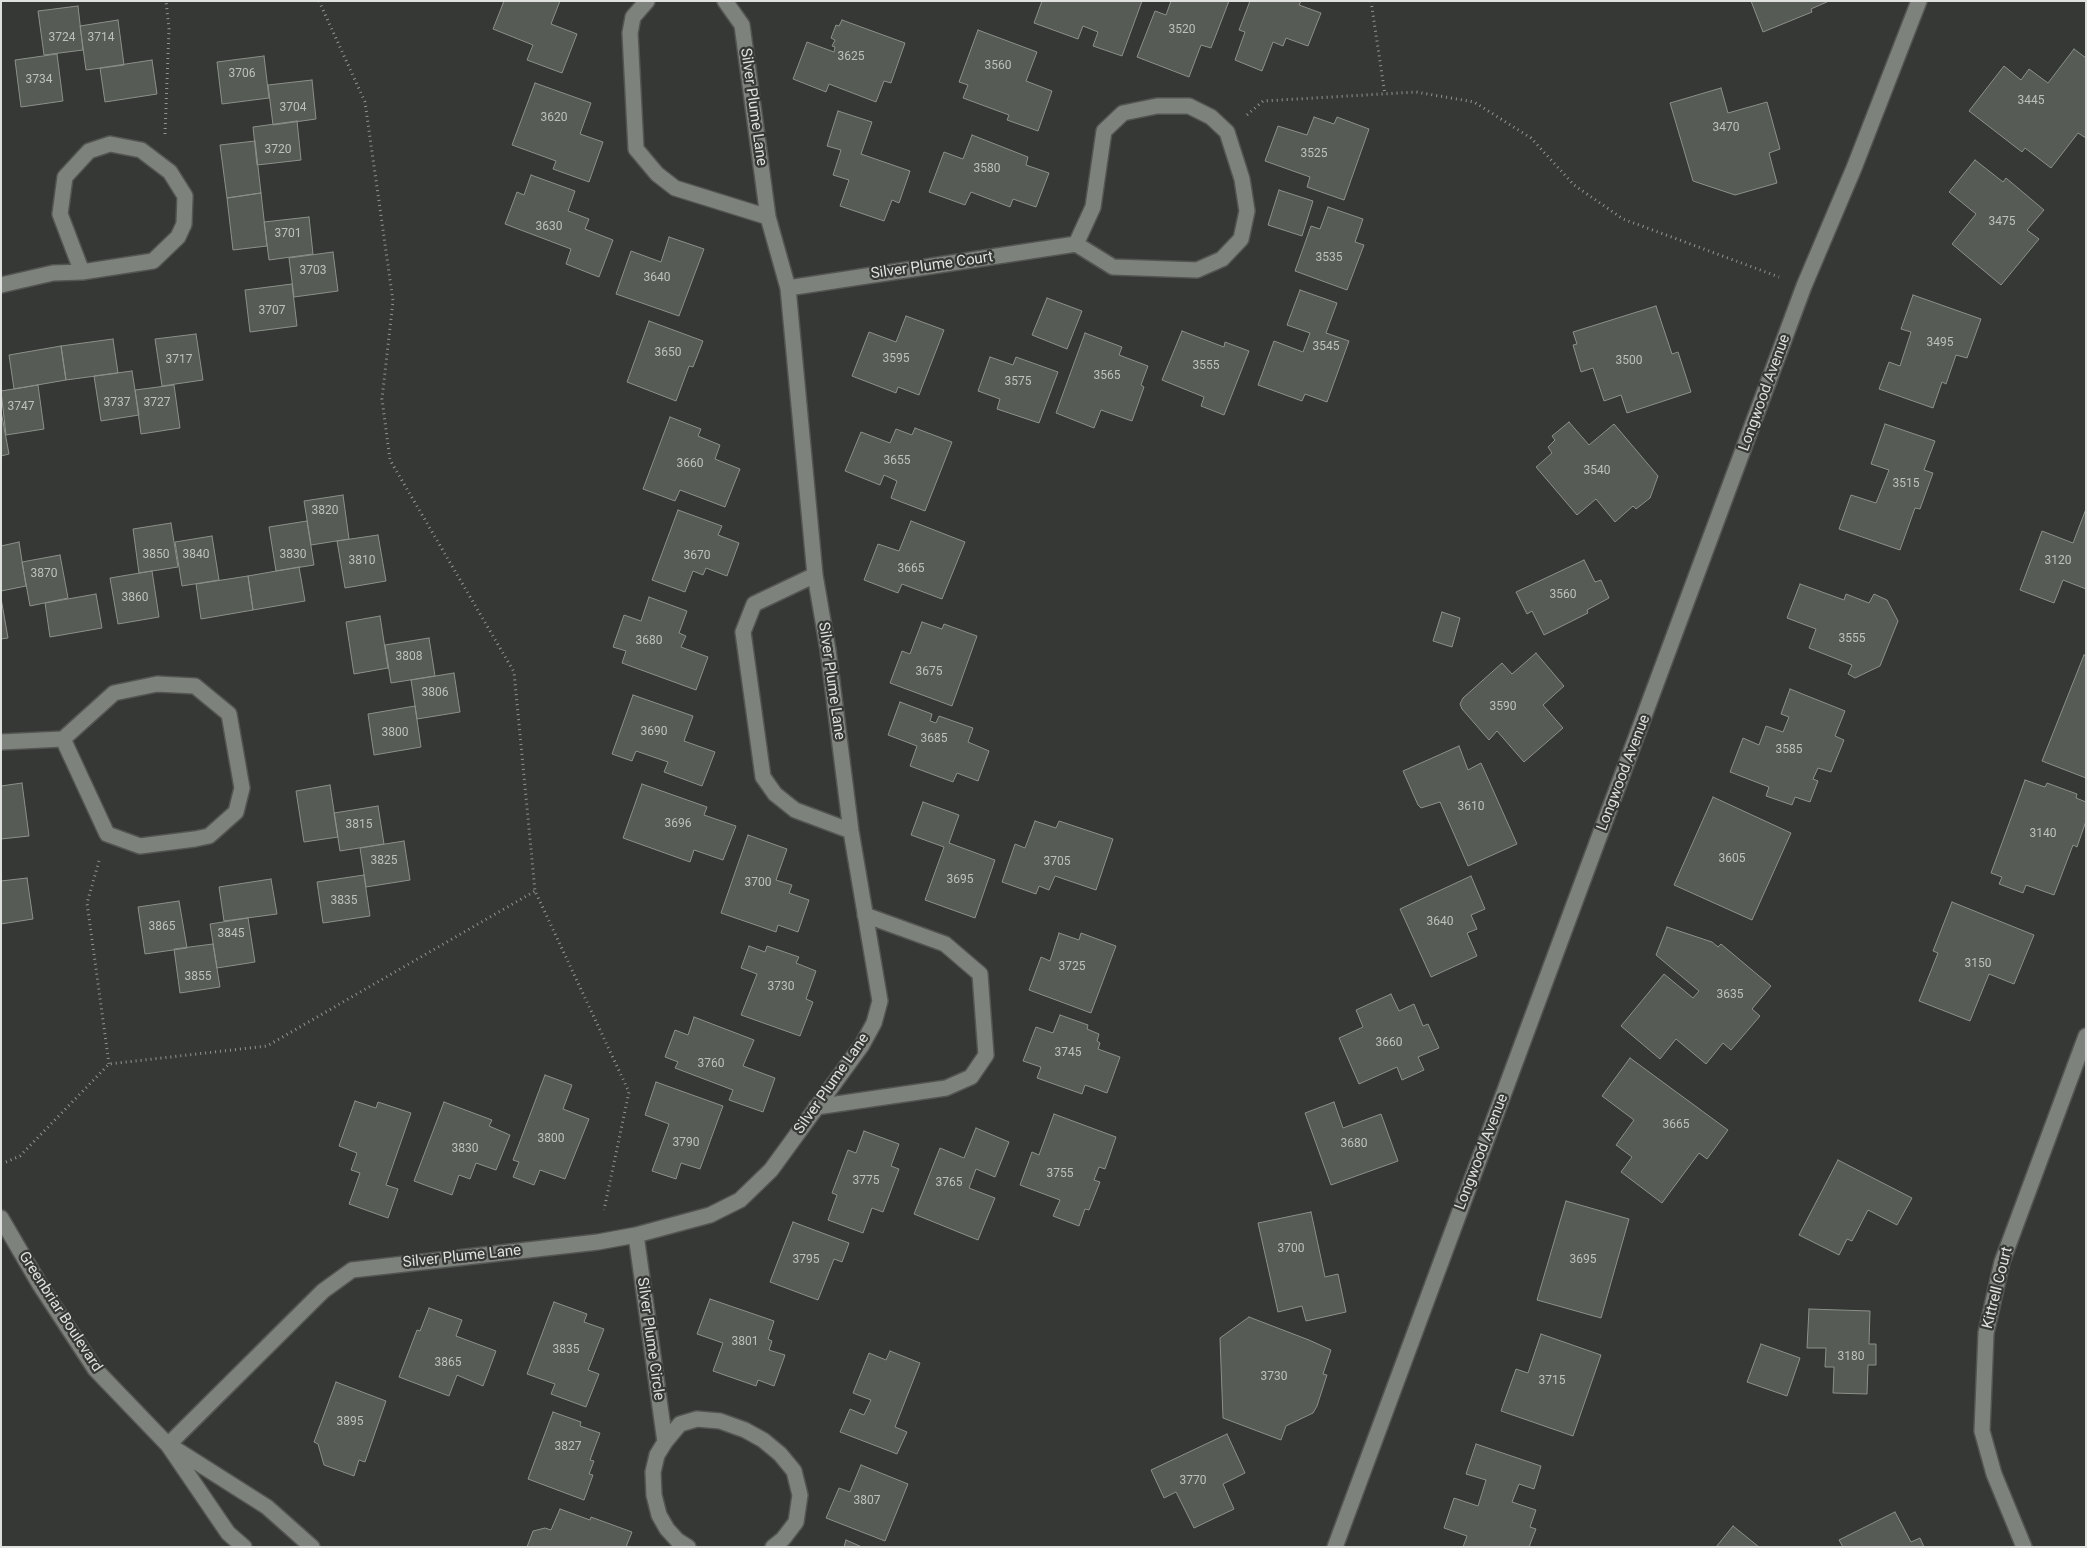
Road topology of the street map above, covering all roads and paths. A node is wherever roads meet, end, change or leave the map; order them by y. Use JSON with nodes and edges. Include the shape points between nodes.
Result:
{"nodes":[{"id":1,"x":166,"y":1,"type":"edge"},
{"id":2,"x":319,"y":1,"type":"edge"},
{"id":3,"x":647,"y":1,"type":"edge"},
{"id":4,"x":725,"y":1,"type":"edge"},
{"id":5,"x":1371,"y":1,"type":"edge"},
{"id":6,"x":1919,"y":1,"type":"edge"},
{"id":7,"x":1385,"y":95,"type":"junction"},
{"id":8,"x":1227,"y":132,"type":"junction"},
{"id":9,"x":165,"y":143,"type":"dead end"},
{"id":10,"x":768,"y":217,"type":"junction"},
{"id":11,"x":1076,"y":244,"type":"junction"},
{"id":12,"x":82,"y":272,"type":"junction"},
{"id":13,"x":1785,"y":279,"type":"dead end"},
{"id":14,"x":1,"y":285,"type":"edge"},
{"id":15,"x":788,"y":288,"type":"junction"},
{"id":16,"x":815,"y":575,"type":"junction"},
{"id":17,"x":63,"y":739,"type":"junction"},
{"id":18,"x":1,"y":742,"type":"edge"},
{"id":19,"x":852,"y":830,"type":"junction"},
{"id":20,"x":100,"y":856,"type":"dead end"},
{"id":21,"x":535,"y":891,"type":"junction"},
{"id":22,"x":865,"y":914,"type":"junction"},
{"id":23,"x":2086,"y":1036,"type":"edge"},
{"id":24,"x":109,"y":1064,"type":"junction"},
{"id":25,"x":816,"y":1108,"type":"junction"},
{"id":26,"x":6,"y":1162,"type":"dead end"},
{"id":27,"x":604,"y":1210,"type":"dead end"},
{"id":28,"x":1,"y":1218,"type":"edge"},
{"id":29,"x":636,"y":1235,"type":"junction"},
{"id":30,"x":665,"y":1442,"type":"junction"},
{"id":31,"x":168,"y":1445,"type":"junction"},
{"id":32,"x":244,"y":1547,"type":"edge"},
{"id":33,"x":312,"y":1547,"type":"edge"},
{"id":34,"x":688,"y":1547,"type":"edge"},
{"id":35,"x":773,"y":1547,"type":"edge"},
{"id":36,"x":1335,"y":1547,"type":"edge"},
{"id":37,"x":2024,"y":1547,"type":"edge"}],
"edges":[{"from":1,"to":9,"type":"path","via":[[169,28]]},
{"from":2,"to":21,"type":"path","via":[[365,102],[393,301],[382,399],[390,460],[514,672]]},
{"from":3,"to":10,"type":"street","via":[[633,17],[630,33],[636,149],[657,174],[676,188]]},
{"from":4,"to":10,"type":"street","name":"Silver Plume Lane","via":[[742,26]]},
{"from":5,"to":7,"type":"path"},
{"from":6,"to":36,"type":"street","name":"Longwood Avenue","via":[[1804,286]]},
{"from":7,"to":8,"type":"path","via":[[1264,101]]},
{"from":7,"to":13,"type":"path","via":[[1416,92],[1474,102],[1532,138],[1574,185],[1623,219]]},
{"from":8,"to":11,"type":"street","via":[[1211,117],[1189,106],[1157,106],[1123,113],[1104,131],[1093,208]]},
{"from":8,"to":11,"type":"street","via":[[1242,179],[1247,210],[1241,239],[1222,259],[1197,270],[1113,267]]},
{"from":10,"to":15,"type":"street","name":"Silver Plume Lane"},
{"from":11,"to":15,"type":"street","name":"Silver Plume Court"},
{"from":12,"to":12,"type":"street","via":[[153,261],[178,237],[184,224],[185,196],[170,172],[141,150],[110,144],[89,151],[65,177],[60,214]]},
{"from":12,"to":14,"type":"street","via":[[53,273]]},
{"from":15,"to":16,"type":"street","name":"Silver Plume Lane"},
{"from":16,"to":19,"type":"street","name":"Silver Plume Lane"},
{"from":16,"to":19,"type":"street","via":[[754,604],[743,632],[763,778],[795,810]]},
{"from":17,"to":17,"type":"street","via":[[107,834],[140,846],[195,839],[209,836],[236,812],[242,788],[229,714],[195,686],[157,684],[114,693]]},
{"from":17,"to":18,"type":"street"},
{"from":19,"to":22,"type":"street","name":"Silver Plume Lane"},
{"from":20,"to":24,"type":"path","via":[[87,903]]},
{"from":21,"to":24,"type":"path","via":[[267,1046]]},
{"from":21,"to":27,"type":"path","via":[[629,1092]]},
{"from":22,"to":25,"type":"street","name":"Silver Plume Lane","via":[[880,1001],[874,1023],[862,1045]]},
{"from":22,"to":25,"type":"street","via":[[945,944],[980,974],[986,1055],[971,1077],[946,1088]]},
{"from":23,"to":37,"type":"street","name":"Kittrell Court","via":[[2002,1262],[1986,1333],[1982,1430],[1994,1474]]},
{"from":24,"to":26,"type":"path","via":[[20,1156]]},
{"from":25,"to":29,"type":"street","name":"Silver Plume Lane","via":[[771,1170],[740,1200],[710,1214]]},
{"from":28,"to":31,"type":"street","name":"Greenbriar Boulevard","via":[[95,1369]]},
{"from":29,"to":30,"type":"street","name":"Silver Plume Circle"},
{"from":29,"to":31,"type":"street","name":"Silver Plume Lane","via":[[352,1270],[323,1292]]},
{"from":30,"to":34,"type":"street","via":[[657,1455],[653,1472],[658,1515],[677,1540]]},
{"from":30,"to":35,"type":"street","via":[[680,1424],[697,1419],[720,1421],[745,1430],[780,1454],[794,1471],[800,1495],[796,1522]]},
{"from":31,"to":32,"type":"street","name":"Greenbriar Boulevard","via":[[228,1534]]},
{"from":31,"to":33,"type":"street","name":"Greenbriar Boulevard","via":[[267,1507]]}]}
